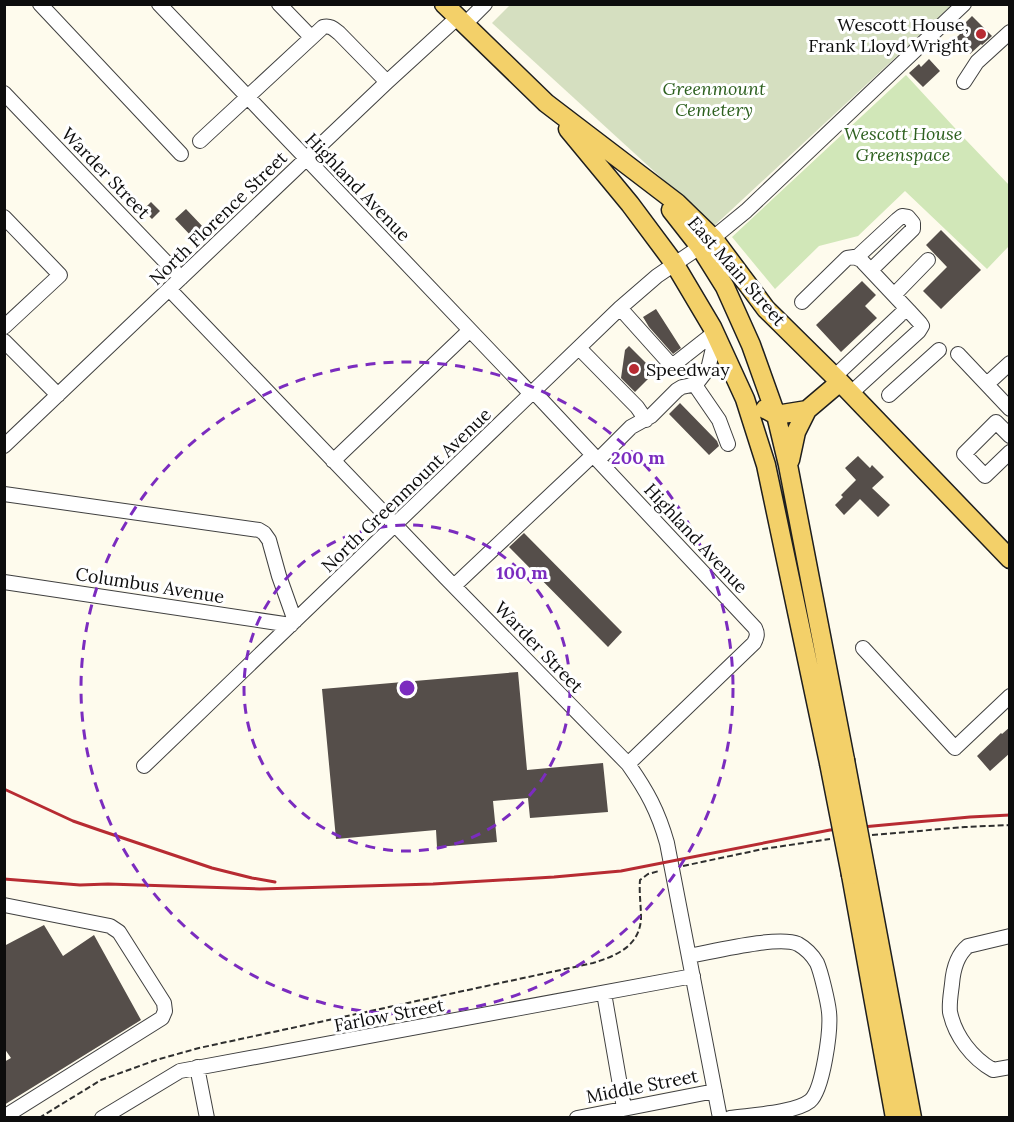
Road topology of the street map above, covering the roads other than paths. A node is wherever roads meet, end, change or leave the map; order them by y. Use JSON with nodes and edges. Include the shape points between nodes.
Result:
{"nodes":[{"id":1,"x":40,"y":4,"type":"edge"},
{"id":2,"x":159,"y":4,"type":"edge"},
{"id":3,"x":279,"y":4,"type":"edge"},
{"id":4,"x":444,"y":4,"type":"edge"},
{"id":5,"x":486,"y":4,"type":"edge"},
{"id":6,"x":964,"y":4,"type":"edge"},
{"id":7,"x":462,"y":21,"type":"junction"},
{"id":8,"x":1010,"y":32,"type":"edge"},
{"id":9,"x":311,"y":37,"type":"junction"},
{"id":10,"x":387,"y":82,"type":"junction"},
{"id":11,"x":964,"y":82,"type":"dead end"},
{"id":12,"x":4,"y":93,"type":"edge"},
{"id":13,"x":247,"y":97,"type":"junction"},
{"id":14,"x":546,"y":103,"type":"junction"},
{"id":15,"x":200,"y":141,"type":"dead end"},
{"id":16,"x":181,"y":154,"type":"dead end"},
{"id":17,"x":306,"y":159,"type":"junction"},
{"id":18,"x":4,"y":217,"type":"edge"},
{"id":19,"x":706,"y":242,"type":"junction"},
{"id":20,"x":856,"y":258,"type":"junction"},
{"id":21,"x":928,"y":260,"type":"dead end"},
{"id":22,"x":674,"y":263,"type":"junction"},
{"id":23,"x":871,"y":270,"type":"junction"},
{"id":24,"x":181,"y":278,"type":"junction"},
{"id":25,"x":169,"y":289,"type":"junction"},
{"id":26,"x":894,"y":294,"type":"junction"},
{"id":27,"x":802,"y":302,"type":"dead end"},
{"id":28,"x":620,"y":308,"type":"junction"},
{"id":29,"x":909,"y":311,"type":"junction"},
{"id":30,"x":4,"y":327,"type":"edge"},
{"id":31,"x":470,"y":330,"type":"junction"},
{"id":32,"x":715,"y":334,"type":"junction"},
{"id":33,"x":4,"y":341,"type":"edge"},
{"id":34,"x":579,"y":348,"type":"junction"},
{"id":35,"x":939,"y":350,"type":"dead end"},
{"id":36,"x":958,"y":354,"type":"dead end"},
{"id":37,"x":1010,"y":363,"type":"edge"},
{"id":38,"x":898,"y":368,"type":"junction"},
{"id":39,"x":697,"y":384,"type":"junction"},
{"id":40,"x":842,"y":384,"type":"junction"},
{"id":41,"x":987,"y":384,"type":"junction"},
{"id":42,"x":532,"y":393,"type":"junction"},
{"id":43,"x":58,"y":395,"type":"junction"},
{"id":44,"x":889,"y":395,"type":"dead end"},
{"id":45,"x":745,"y":399,"type":"junction"},
{"id":46,"x":1010,"y":409,"type":"edge"},
{"id":47,"x":807,"y":410,"type":"junction"},
{"id":48,"x":776,"y":415,"type":"junction"},
{"id":49,"x":646,"y":420,"type":"junction"},
{"id":50,"x":1007,"y":429,"type":"edge"},
{"id":51,"x":728,"y":444,"type":"dead end"},
{"id":52,"x":4,"y":446,"type":"edge"},
{"id":53,"x":1010,"y":452,"type":"edge"},
{"id":54,"x":596,"y":457,"type":"junction"},
{"id":55,"x":333,"y":461,"type":"junction"},
{"id":56,"x":788,"y":465,"type":"junction"},
{"id":57,"x":4,"y":494,"type":"edge"},
{"id":58,"x":395,"y":525,"type":"junction"},
{"id":59,"x":1010,"y":559,"type":"edge"},
{"id":60,"x":4,"y":582,"type":"edge"},
{"id":61,"x":454,"y":586,"type":"junction"},
{"id":62,"x":293,"y":623,"type":"junction"},
{"id":63,"x":863,"y":648,"type":"dead end"},
{"id":64,"x":1010,"y":696,"type":"edge"},
{"id":65,"x":837,"y":762,"type":"junction"},
{"id":66,"x":628,"y":764,"type":"junction"},
{"id":67,"x":144,"y":766,"type":"dead end"},
{"id":68,"x":858,"y":874,"type":"junction"},
{"id":69,"x":4,"y":905,"type":"edge"},
{"id":70,"x":1010,"y":936,"type":"edge"},
{"id":71,"x":689,"y":956,"type":"junction"},
{"id":72,"x":693,"y":976,"type":"junction"},
{"id":73,"x":604,"y":993,"type":"junction"},
{"id":74,"x":196,"y":1067,"type":"junction"},
{"id":75,"x":1010,"y":1067,"type":"edge"},
{"id":76,"x":715,"y":1091,"type":"junction"},
{"id":77,"x":624,"y":1108,"type":"junction"},
{"id":78,"x":4,"y":1118,"type":"edge"},
{"id":79,"x":102,"y":1118,"type":"edge"},
{"id":80,"x":207,"y":1118,"type":"edge"},
{"id":81,"x":577,"y":1118,"type":"edge"},
{"id":82,"x":720,"y":1118,"type":"edge"},
{"id":83,"x":730,"y":1118,"type":"edge"},
{"id":84,"x":895,"y":1118,"type":"edge"},
{"id":85,"x":912,"y":1118,"type":"edge"}],
"edges":[{"from":1,"to":16,"type":"street"},
{"from":2,"to":13,"type":"street","name":"Highland Avenue"},
{"from":3,"to":9,"type":"street"},
{"from":4,"to":7,"type":"main road","name":"East Main Street"},
{"from":5,"to":7,"type":"street","name":"North Florence Street"},
{"from":6,"to":19,"type":"street","name":"North Greenmount Avenue","via":[[746,211]]},
{"from":7,"to":10,"type":"street","name":"North Florence Street"},
{"from":7,"to":14,"type":"main road","name":"East Main Street"},
{"from":8,"to":11,"type":"street","via":[[977,62]]},
{"from":9,"to":10,"type":"street","via":[[323,27],[333,28]]},
{"from":9,"to":13,"type":"street"},
{"from":10,"to":17,"type":"street","name":"North Florence Street"},
{"from":12,"to":24,"type":"street","name":"Warder Street"},
{"from":13,"to":15,"type":"street"},
{"from":13,"to":17,"type":"street","name":"Highland Avenue"},
{"from":14,"to":19,"type":"main road","name":"East Main Street","via":[[677,202]]},
{"from":14,"to":22,"type":"main road"},
{"from":17,"to":24,"type":"street","name":"North Florence Street"},
{"from":17,"to":31,"type":"street","name":"Highland Avenue"},
{"from":18,"to":30,"type":"street","via":[[60,275]]},
{"from":19,"to":22,"type":"street","name":"North Greenmount Avenue"},
{"from":19,"to":40,"type":"main road","name":"East Main Street","via":[[766,309]]},
{"from":19,"to":48,"type":"main road","via":[[752,345]]},
{"from":20,"to":23,"type":"street"},
{"from":20,"to":23,"type":"street","via":[[902,216],[908,217],[913,229]]},
{"from":20,"to":27,"type":"street","via":[[847,258]]},
{"from":21,"to":26,"type":"street"},
{"from":22,"to":28,"type":"street","name":"North Greenmount Avenue"},
{"from":22,"to":32,"type":"main road"},
{"from":23,"to":26,"type":"street"},
{"from":24,"to":25,"type":"street","name":"North Florence Street"},
{"from":25,"to":43,"type":"street","name":"North Florence Street"},
{"from":25,"to":55,"type":"street","name":"Warder Street"},
{"from":26,"to":29,"type":"street"},
{"from":28,"to":32,"type":"street","via":[[672,366]]},
{"from":28,"to":34,"type":"street","name":"North Greenmount Avenue"},
{"from":29,"to":38,"type":"street","via":[[922,327]]},
{"from":29,"to":40,"type":"street","via":[[902,314]]},
{"from":31,"to":42,"type":"street","name":"Highland Avenue"},
{"from":31,"to":55,"type":"street"},
{"from":32,"to":39,"type":"street","via":[[709,365]]},
{"from":32,"to":45,"type":"main road"},
{"from":33,"to":43,"type":"street"},
{"from":34,"to":42,"type":"street","name":"North Greenmount Avenue"},
{"from":34,"to":49,"type":"street"},
{"from":35,"to":38,"type":"street"},
{"from":36,"to":41,"type":"street"},
{"from":37,"to":41,"type":"street"},
{"from":38,"to":40,"type":"street"},
{"from":38,"to":44,"type":"street"},
{"from":39,"to":49,"type":"street","via":[[677,390]]},
{"from":39,"to":51,"type":"street","via":[[719,420]]},
{"from":40,"to":47,"type":"main road"},
{"from":40,"to":59,"type":"main road","name":"East Main Street"},
{"from":41,"to":46,"type":"street"},
{"from":42,"to":54,"type":"street","name":"Highland Avenue"},
{"from":42,"to":58,"type":"street","name":"North Greenmount Avenue"},
{"from":43,"to":52,"type":"street","name":"North Florence Street"},
{"from":45,"to":48,"type":"main road"},
{"from":45,"to":65,"type":"main road","via":[[766,465]]},
{"from":47,"to":48,"type":"main road"},
{"from":47,"to":56,"type":"main road","via":[[796,432]]},
{"from":48,"to":56,"type":"main road"},
{"from":49,"to":54,"type":"street","via":[[631,427]]},
{"from":50,"to":53,"type":"street","via":[[996,423],[963,454],[985,476]]},
{"from":54,"to":61,"type":"street"},
{"from":54,"to":66,"type":"street","name":"Highland Avenue","via":[[755,628],[757,637]]},
{"from":55,"to":58,"type":"street","name":"Warder Street"},
{"from":56,"to":65,"type":"main road"},
{"from":57,"to":62,"type":"street","via":[[259,530],[269,540]]},
{"from":58,"to":61,"type":"street","name":"Warder Street"},
{"from":58,"to":62,"type":"street","name":"North Greenmount Avenue"},
{"from":60,"to":62,"type":"street","name":"Columbus Avenue"},
{"from":61,"to":66,"type":"street","name":"Warder Street"},
{"from":62,"to":67,"type":"street","name":"North Greenmount Avenue"},
{"from":63,"to":64,"type":"street","via":[[955,747]]},
{"from":65,"to":68,"type":"main road","bridge":true},
{"from":66,"to":71,"type":"street","name":"Warder Street","via":[[658,814]]},
{"from":68,"to":84,"type":"main road"},
{"from":68,"to":85,"type":"main road"},
{"from":69,"to":78,"type":"street","via":[[110,926],[119,932],[164,1003],[165,1011],[162,1017]]},
{"from":70,"to":75,"type":"street","via":[[962,951],[952,977],[950,1010],[961,1039],[978,1059],[993,1070]]},
{"from":71,"to":72,"type":"street","name":"Warder Street"},
{"from":71,"to":83,"type":"street","via":[[767,942],[796,944],[817,963],[825,993],[828,1033],[824,1068],[815,1095],[801,1107]]},
{"from":72,"to":73,"type":"street","name":"Farlow Street"},
{"from":72,"to":76,"type":"street","name":"Warder Street"},
{"from":73,"to":74,"type":"street","name":"Farlow Street"},
{"from":73,"to":77,"type":"street"},
{"from":74,"to":79,"type":"street","name":"Farlow Street","via":[[180,1071]]},
{"from":74,"to":80,"type":"street"},
{"from":76,"to":77,"type":"street","name":"Middle Street"},
{"from":76,"to":82,"type":"street","name":"Warder Street"},
{"from":77,"to":81,"type":"street","name":"Middle Street"}]}
